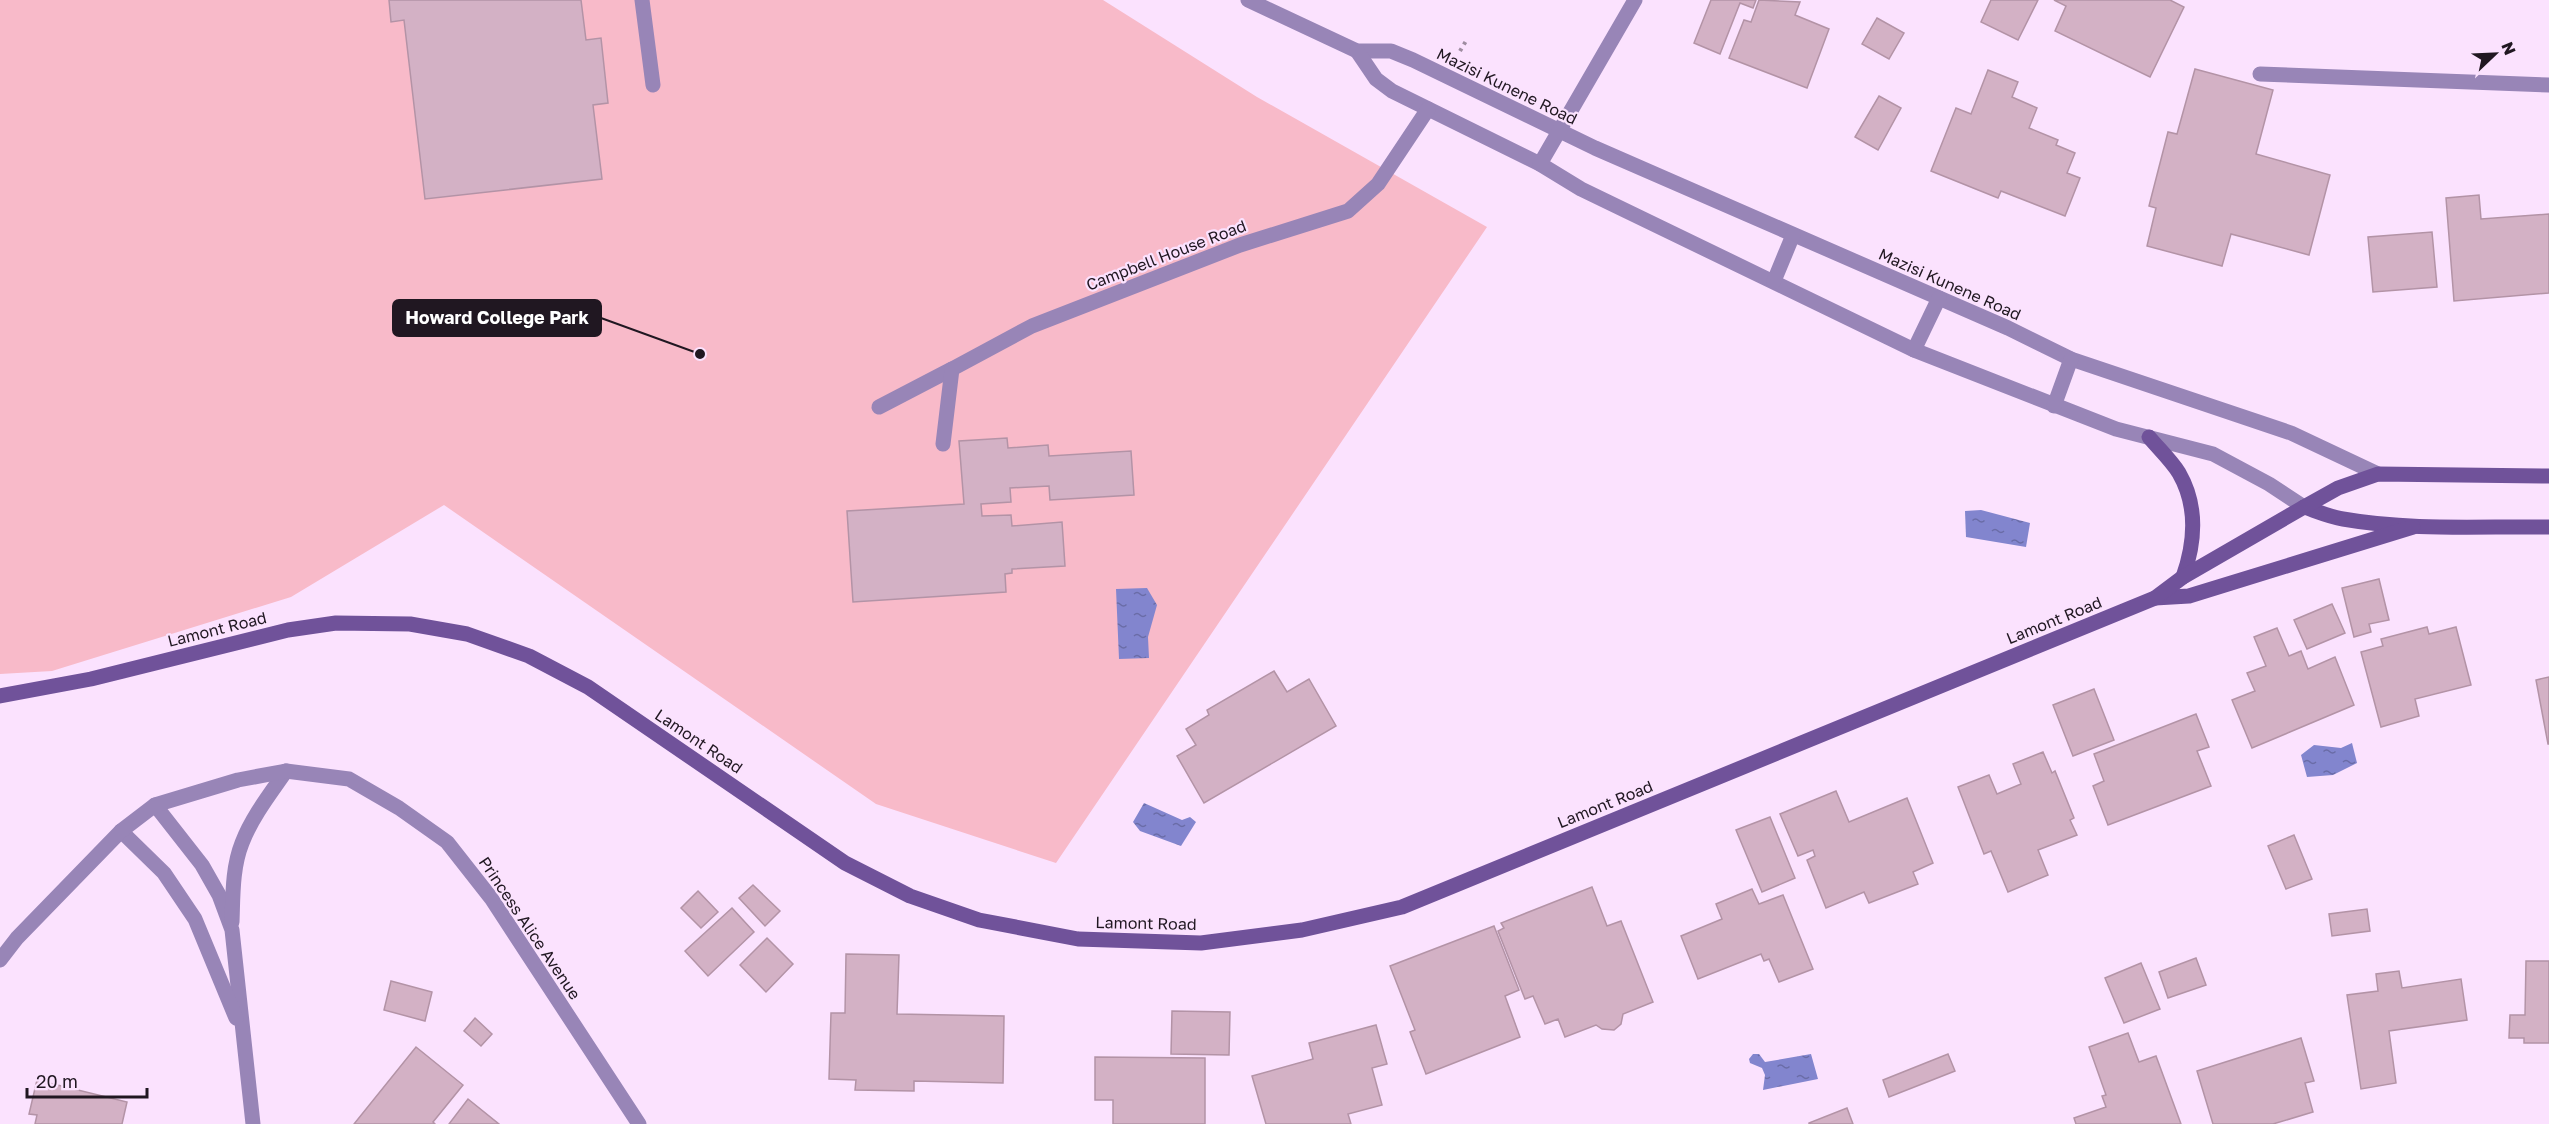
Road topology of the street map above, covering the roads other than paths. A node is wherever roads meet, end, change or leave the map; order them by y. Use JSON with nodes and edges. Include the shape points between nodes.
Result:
{"nodes":[{"id":1,"x":642,"y":0,"type":"edge"},
{"id":2,"x":1248,"y":0,"type":"edge"},
{"id":3,"x":1635,"y":0,"type":"edge"},
{"id":4,"x":1357,"y":51,"type":"junction"},
{"id":5,"x":2260,"y":74,"type":"dead end"},
{"id":6,"x":653,"y":85,"type":"dead end"},
{"id":7,"x":2549,"y":85,"type":"edge"},
{"id":8,"x":1428,"y":109,"type":"junction"},
{"id":9,"x":1558,"y":130,"type":"junction"},
{"id":10,"x":1540,"y":164,"type":"junction"},
{"id":11,"x":1793,"y":235,"type":"junction"},
{"id":12,"x":1774,"y":281,"type":"junction"},
{"id":13,"x":1939,"y":298,"type":"junction"},
{"id":14,"x":1914,"y":350,"type":"junction"},
{"id":15,"x":2071,"y":360,"type":"junction"},
{"id":16,"x":952,"y":369,"type":"junction"},
{"id":17,"x":2054,"y":406,"type":"junction"},
{"id":18,"x":879,"y":407,"type":"dead end"},
{"id":19,"x":2149,"y":437,"type":"junction"},
{"id":20,"x":943,"y":444,"type":"dead end"},
{"id":21,"x":2378,"y":474,"type":"junction"},
{"id":22,"x":2549,"y":476,"type":"edge"},
{"id":23,"x":2304,"y":507,"type":"junction"},
{"id":24,"x":2413,"y":527,"type":"junction"},
{"id":25,"x":2549,"y":527,"type":"edge"},
{"id":26,"x":2183,"y":577,"type":"junction"},
{"id":27,"x":2156,"y":598,"type":"junction"},
{"id":28,"x":0,"y":696,"type":"edge"},
{"id":29,"x":286,"y":771,"type":"junction"},
{"id":30,"x":155,"y":805,"type":"junction"},
{"id":31,"x":121,"y":831,"type":"junction"},
{"id":32,"x":232,"y":930,"type":"junction"},
{"id":33,"x":0,"y":960,"type":"edge"},
{"id":34,"x":243,"y":1033,"type":"junction"},
{"id":35,"x":253,"y":1124,"type":"edge"},
{"id":36,"x":639,"y":1124,"type":"edge"}],
"edges":[{"from":1,"to":6,"type":"street"},
{"from":2,"to":4,"type":"street","name":"Mazisi Kunene Road"},
{"from":3,"to":9,"type":"street"},
{"from":4,"to":8,"type":"street","via":[[1376,79]]},
{"from":4,"to":9,"type":"street","name":"Mazisi Kunene Road","via":[[1391,51]]},
{"from":5,"to":7,"type":"street"},
{"from":8,"to":10,"type":"street"},
{"from":8,"to":16,"type":"street","name":"Campbell House Road","via":[[1378,184],[1348,212],[1240,245],[1032,326]]},
{"from":9,"to":10,"type":"street"},
{"from":9,"to":11,"type":"street","name":"Mazisi Kunene Road"},
{"from":10,"to":12,"type":"street","via":[[1581,189]]},
{"from":11,"to":12,"type":"street"},
{"from":11,"to":13,"type":"street","name":"Mazisi Kunene Road"},
{"from":12,"to":14,"type":"street"},
{"from":13,"to":14,"type":"street"},
{"from":13,"to":15,"type":"street","name":"Mazisi Kunene Road"},
{"from":14,"to":17,"type":"street"},
{"from":15,"to":17,"type":"street"},
{"from":15,"to":21,"type":"street","name":"Mazisi Kunene Road","via":[[2291,433]]},
{"from":16,"to":18,"type":"street","name":"Campbell House Road"},
{"from":16,"to":20,"type":"street"},
{"from":17,"to":19,"type":"street"},
{"from":19,"to":23,"type":"street","via":[[2213,454]]},
{"from":19,"to":26,"type":"street","via":[[2179,473],[2191,502],[2194,532]]},
{"from":21,"to":22,"type":"street","name":"Mazisi Kunene Road"},
{"from":21,"to":23,"type":"street","name":"Lamont Road","via":[[2338,488]]},
{"from":23,"to":24,"type":"street","via":[[2341,519]]},
{"from":23,"to":26,"type":"street","name":"Lamont Road"},
{"from":24,"to":25,"type":"street"},
{"from":24,"to":27,"type":"street","name":"Lamont Road","via":[[2189,596]]},
{"from":26,"to":27,"type":"street","name":"Lamont Road"},
{"from":27,"to":28,"type":"street","name":"Lamont Road","via":[[1402,907],[1302,930],[1201,943],[1078,939],[979,920],[910,896],[845,863],[588,687],[529,656],[467,634],[410,624],[336,623],[288,630],[92,679]]},
{"from":29,"to":30,"type":"street","name":"Princess Alice Avenue","via":[[238,780]]},
{"from":29,"to":32,"type":"street","via":[[259,809],[241,845],[234,879]]},
{"from":29,"to":36,"type":"street","name":"Princess Alice Avenue","via":[[349,779],[447,842],[491,898]]},
{"from":30,"to":31,"type":"street","name":"Princess Alice Avenue"},
{"from":30,"to":32,"type":"street","via":[[202,865]]},
{"from":31,"to":33,"type":"street"},
{"from":31,"to":34,"type":"street","via":[[164,873],[195,920]]},
{"from":32,"to":34,"type":"street"},
{"from":34,"to":35,"type":"street"}]}
